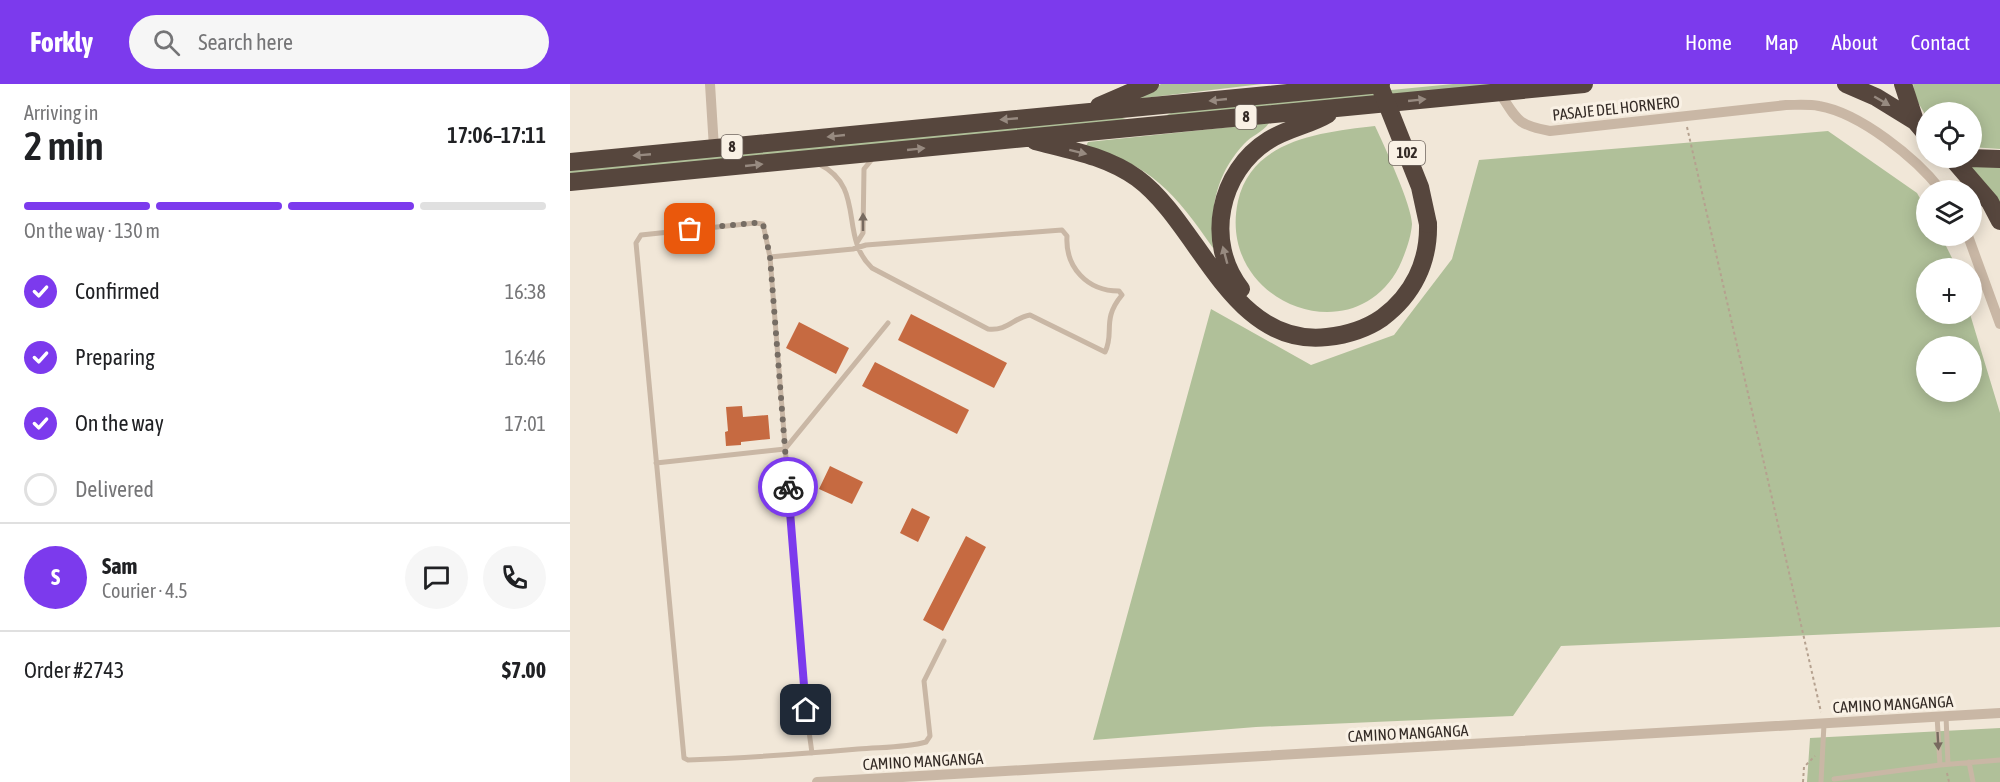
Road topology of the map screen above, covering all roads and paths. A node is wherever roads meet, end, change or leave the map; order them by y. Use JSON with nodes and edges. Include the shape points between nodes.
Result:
{"nodes":[{"id":1,"x":710,"y":84,"type":"edge"},
{"id":2,"x":1150,"y":84,"type":"edge"},
{"id":3,"x":1369,"y":84,"type":"edge"},
{"id":4,"x":1380,"y":84,"type":"edge"},
{"id":5,"x":1584,"y":84,"type":"edge"},
{"id":6,"x":1846,"y":84,"type":"edge"},
{"id":7,"x":1903,"y":84,"type":"edge"},
{"id":8,"x":1499,"y":92,"type":"junction"},
{"id":9,"x":1152,"y":106,"type":"junction"},
{"id":10,"x":1338,"y":108,"type":"junction"},
{"id":11,"x":1088,"y":112,"type":"junction"},
{"id":12,"x":1684,"y":115,"type":"junction"},
{"id":13,"x":1916,"y":117,"type":"edge"},
{"id":14,"x":1916,"y":124,"type":"edge"},
{"id":15,"x":1154,"y":126,"type":"junction"},
{"id":16,"x":1021,"y":138,"type":"junction"},
{"id":17,"x":714,"y":148,"type":"junction"},
{"id":18,"x":878,"y":153,"type":"junction"},
{"id":19,"x":1982,"y":158,"type":"edge"},
{"id":20,"x":809,"y":159,"type":"junction"},
{"id":21,"x":2000,"y":159,"type":"edge"},
{"id":22,"x":570,"y":162,"type":"edge"},
{"id":23,"x":1961,"y":168,"type":"edge"},
{"id":24,"x":1933,"y":180,"type":"edge"},
{"id":25,"x":570,"y":182,"type":"edge"},
{"id":26,"x":2000,"y":221,"type":"edge"},
{"id":27,"x":1422,"y":224,"type":"junction"},
{"id":28,"x":858,"y":244,"type":"junction"},
{"id":29,"x":1972,"y":246,"type":"edge"},
{"id":30,"x":770,"y":257,"type":"junction"},
{"id":31,"x":888,"y":323,"type":"dead end"},
{"id":32,"x":2000,"y":324,"type":"edge"},
{"id":33,"x":785,"y":449,"type":"junction"},
{"id":34,"x":656,"y":463,"type":"junction"},
{"id":35,"x":944,"y":641,"type":"dead end"},
{"id":36,"x":2000,"y":713,"type":"edge"},
{"id":37,"x":1941,"y":716,"type":"junction"},
{"id":38,"x":1824,"y":723,"type":"junction"},
{"id":39,"x":1823,"y":747,"type":"junction"},
{"id":40,"x":812,"y":753,"type":"junction"},
{"id":41,"x":2000,"y":760,"type":"edge"},
{"id":42,"x":1969,"y":762,"type":"junction"},
{"id":43,"x":1948,"y":764,"type":"junction"},
{"id":44,"x":1940,"y":765,"type":"junction"},
{"id":45,"x":1834,"y":778,"type":"dead end"},
{"id":46,"x":817,"y":782,"type":"edge"},
{"id":47,"x":1803,"y":782,"type":"edge"},
{"id":48,"x":1821,"y":782,"type":"edge"},
{"id":49,"x":1973,"y":782,"type":"edge"}],
"edges":[{"from":1,"to":17,"type":"street"},
{"from":2,"to":11,"type":"highway"},
{"from":3,"to":27,"type":"highway","number":"102"},
{"from":4,"to":9,"type":"highway","number":"8","one_way":true},
{"from":4,"to":27,"type":"highway","number":"102","bridge":true,"via":[[1422,193]]},
{"from":5,"to":8,"type":"highway","number":"8"},
{"from":6,"to":14,"type":"highway","one_way":true},
{"from":7,"to":13,"type":"highway"},
{"from":10,"to":8,"type":"highway","number":"8","one_way":true},
{"from":8,"to":12,"type":"street","name":"PASAJE DEL HORNERO","via":[[1519,122],[1550,131]]},
{"from":9,"to":11,"type":"highway","number":"8"},
{"from":9,"to":15,"type":"street"},
{"from":10,"to":15,"type":"highway","number":"8"},
{"from":27,"to":10,"type":"highway","one_way":true,"via":[[1408,270],[1397,287],[1356,322],[1329,330],[1303,328],[1276,319],[1239,287],[1229,271],[1220,230],[1221,208],[1233,177],[1270,139],[1319,120]]},
{"from":11,"to":17,"type":"highway","number":"8","one_way":true},
{"from":12,"to":24,"type":"street","name":"PASAJE DEL HORNERO","via":[[1786,105],[1820,106],[1883,136]]},
{"from":12,"to":38,"type":"path"},
{"from":15,"to":16,"type":"highway","number":"8"},
{"from":18,"to":16,"type":"highway","number":"8","one_way":true},
{"from":16,"to":27,"type":"highway","one_way":true,"via":[[1106,160],[1137,178],[1165,204],[1243,305],[1259,319],[1297,335],[1337,336],[1368,326],[1392,310],[1417,278],[1428,242]]},
{"from":17,"to":22,"type":"highway","number":"8","one_way":true},
{"from":18,"to":20,"type":"highway","number":"8"},
{"from":28,"to":18,"type":"lane","one_way":true,"via":[[863,233],[864,170]]},
{"from":19,"to":21,"type":"highway"},
{"from":25,"to":20,"type":"highway","number":"8","one_way":true},
{"from":20,"to":28,"type":"lane","via":[[830,169],[843,182],[852,234]]},
{"from":23,"to":26,"type":"highway","via":[[1990,202]]},
{"from":28,"to":28,"type":"lane","via":[[872,268],[988,329],[998,330],[1030,315],[1105,352],[1108,345],[1108,318],[1122,295],[1092,285],[1074,270],[1066,250],[1067,236],[1062,230]]},
{"from":28,"to":30,"type":"lane"},
{"from":29,"to":32,"type":"street"},
{"from":30,"to":33,"type":"lane"},
{"from":30,"to":34,"type":"lane","via":[[763,224],[755,223],[641,235],[636,243]]},
{"from":31,"to":33,"type":"lane"},
{"from":33,"to":34,"type":"lane"},
{"from":33,"to":40,"type":"lane"},
{"from":34,"to":40,"type":"lane","via":[[684,758]]},
{"from":35,"to":40,"type":"lane","via":[[924,681],[930,736],[926,742]]},
{"from":36,"to":37,"type":"street","name":"CAMINO MANGANGA"},
{"from":37,"to":38,"type":"street","name":"CAMINO MANGANGA"},
{"from":37,"to":43,"type":"lane"},
{"from":37,"to":44,"type":"lane","one_way":true},
{"from":38,"to":39,"type":"lane"},
{"from":38,"to":46,"type":"street","name":"CAMINO MANGANGA"},
{"from":39,"to":47,"type":"path","via":[[1804,767]]},
{"from":39,"to":48,"type":"lane"},
{"from":41,"to":42,"type":"lane"},
{"from":42,"to":43,"type":"lane"},
{"from":42,"to":49,"type":"lane"},
{"from":43,"to":44,"type":"lane"},
{"from":44,"to":45,"type":"lane"}]}
